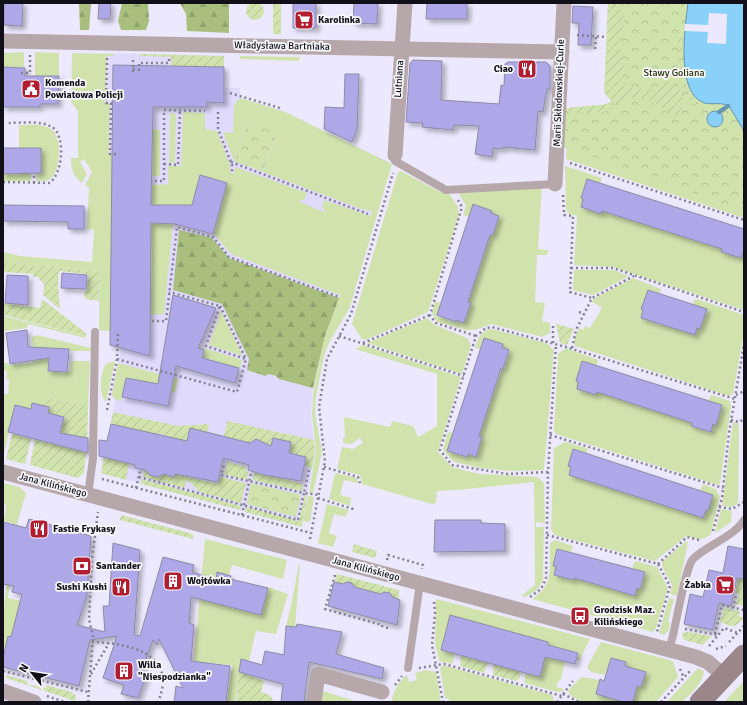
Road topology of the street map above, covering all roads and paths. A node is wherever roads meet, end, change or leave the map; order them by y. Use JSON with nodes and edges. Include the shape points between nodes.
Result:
{"nodes":[{"id":1,"x":405,"y":3,"type":"edge"},
{"id":2,"x":564,"y":3,"type":"edge"},
{"id":3,"x":596,"y":36,"type":"dead end"},
{"id":4,"x":3,"y":41,"type":"edge"},
{"id":5,"x":401,"y":49,"type":"junction"},
{"id":6,"x":595,"y":49,"type":"dead end"},
{"id":7,"x":30,"y":51,"type":"dead end"},
{"id":8,"x":562,"y":52,"type":"junction"},
{"id":9,"x":114,"y":57,"type":"dead end"},
{"id":10,"x":127,"y":58,"type":"dead end"},
{"id":11,"x":141,"y":58,"type":"dead end"},
{"id":12,"x":162,"y":59,"type":"dead end"},
{"id":13,"x":133,"y":63,"type":"dead end"},
{"id":14,"x":21,"y":73,"type":"dead end"},
{"id":15,"x":230,"y":94,"type":"dead end"},
{"id":16,"x":280,"y":108,"type":"dead end"},
{"id":17,"x":180,"y":110,"type":"junction"},
{"id":18,"x":206,"y":111,"type":"dead end"},
{"id":19,"x":218,"y":112,"type":"dead end"},
{"id":20,"x":8,"y":123,"type":"dead end"},
{"id":21,"x":116,"y":154,"type":"dead end"},
{"id":22,"x":395,"y":158,"type":"junction"},
{"id":23,"x":563,"y":161,"type":"dead end"},
{"id":24,"x":231,"y":162,"type":"junction"},
{"id":25,"x":164,"y":164,"type":"junction"},
{"id":26,"x":232,"y":172,"type":"dead end"},
{"id":27,"x":34,"y":174,"type":"dead end"},
{"id":28,"x":154,"y":180,"type":"dead end"},
{"id":29,"x":3,"y":182,"type":"edge"},
{"id":30,"x":34,"y":183,"type":"junction"},
{"id":31,"x":555,"y":184,"type":"joint"},
{"id":32,"x":452,"y":189,"type":"junction"},
{"id":33,"x":368,"y":214,"type":"dead end"},
{"id":34,"x":744,"y":220,"type":"edge"},
{"id":35,"x":571,"y":268,"type":"dead end"},
{"id":36,"x":634,"y":276,"type":"junction"},
{"id":37,"x":169,"y":292,"type":"junction"},
{"id":38,"x":339,"y":297,"type":"dead end"},
{"id":39,"x":220,"y":306,"type":"junction"},
{"id":40,"x":579,"y":312,"type":"dead end"},
{"id":41,"x":744,"y":312,"type":"edge"},
{"id":42,"x":584,"y":314,"type":"junction"},
{"id":43,"x":430,"y":315,"type":"junction"},
{"id":44,"x":152,"y":321,"type":"dead end"},
{"id":45,"x":553,"y":326,"type":"dead end"},
{"id":46,"x":95,"y":332,"type":"dead end"},
{"id":47,"x":118,"y":333,"type":"dead end"},
{"id":48,"x":339,"y":336,"type":"junction"},
{"id":49,"x":476,"y":336,"type":"junction"},
{"id":50,"x":362,"y":343,"type":"junction"},
{"id":51,"x":555,"y":343,"type":"junction"},
{"id":52,"x":744,"y":344,"type":"edge"},
{"id":53,"x":572,"y":348,"type":"junction"},
{"id":54,"x":117,"y":359,"type":"junction"},
{"id":55,"x":246,"y":359,"type":"junction"},
{"id":56,"x":464,"y":376,"type":"junction"},
{"id":57,"x":744,"y":391,"type":"edge"},
{"id":58,"x":735,"y":397,"type":"junction"},
{"id":59,"x":105,"y":417,"type":"dead end"},
{"id":60,"x":744,"y":419,"type":"edge"},
{"id":61,"x":731,"y":420,"type":"junction"},
{"id":62,"x":550,"y":435,"type":"junction"},
{"id":63,"x":224,"y":465,"type":"dead end"},
{"id":64,"x":324,"y":467,"type":"junction"},
{"id":65,"x":309,"y":470,"type":"dead end"},
{"id":66,"x":140,"y":471,"type":"dead end"},
{"id":67,"x":3,"y":472,"type":"edge"},
{"id":68,"x":548,"y":472,"type":"junction"},
{"id":69,"x":251,"y":473,"type":"dead end"},
{"id":70,"x":139,"y":476,"type":"junction"},
{"id":71,"x":98,"y":478,"type":"dead end"},
{"id":72,"x":249,"y":482,"type":"junction"},
{"id":73,"x":360,"y":483,"type":"dead end"},
{"id":74,"x":136,"y":488,"type":"junction"},
{"id":75,"x":723,"y":488,"type":"junction"},
{"id":76,"x":304,"y":494,"type":"junction"},
{"id":77,"x":88,"y":495,"type":"junction"},
{"id":78,"x":319,"y":497,"type":"junction"},
{"id":79,"x":744,"y":502,"type":"edge"},
{"id":80,"x":244,"y":505,"type":"junction"},
{"id":81,"x":99,"y":507,"type":"dead end"},
{"id":82,"x":719,"y":507,"type":"junction"},
{"id":83,"x":356,"y":510,"type":"dead end"},
{"id":84,"x":242,"y":515,"type":"junction"},
{"id":85,"x":744,"y":520,"type":"edge"},
{"id":86,"x":311,"y":533,"type":"junction"},
{"id":87,"x":547,"y":535,"type":"junction"},
{"id":88,"x":711,"y":536,"type":"dead end"},
{"id":89,"x":705,"y":540,"type":"dead end"},
{"id":90,"x":306,"y":553,"type":"junction"},
{"id":91,"x":658,"y":564,"type":"junction"},
{"id":92,"x":336,"y":570,"type":"dead end"},
{"id":93,"x":420,"y":584,"type":"junction"},
{"id":94,"x":736,"y":595,"type":"dead end"},
{"id":95,"x":433,"y":596,"type":"dead end"},
{"id":96,"x":525,"y":600,"type":"dead end"},
{"id":97,"x":734,"y":608,"type":"junction"},
{"id":98,"x":744,"y":610,"type":"edge"},
{"id":99,"x":675,"y":628,"type":"junction"},
{"id":100,"x":391,"y":629,"type":"dead end"},
{"id":101,"x":738,"y":633,"type":"dead end"},
{"id":102,"x":656,"y":635,"type":"dead end"},
{"id":103,"x":716,"y":635,"type":"junction"},
{"id":104,"x":92,"y":642,"type":"junction"},
{"id":105,"x":109,"y":643,"type":"junction"},
{"id":106,"x":707,"y":648,"type":"dead end"},
{"id":107,"x":668,"y":650,"type":"junction"},
{"id":108,"x":744,"y":655,"type":"edge"},
{"id":109,"x":437,"y":664,"type":"junction"},
{"id":110,"x":692,"y":669,"type":"dead end"},
{"id":111,"x":3,"y":671,"type":"edge"},
{"id":112,"x":409,"y":671,"type":"junction"},
{"id":113,"x":90,"y":676,"type":"junction"},
{"id":114,"x":724,"y":676,"type":"junction"},
{"id":115,"x":573,"y":681,"type":"dead end"},
{"id":116,"x":388,"y":690,"type":"joint"},
{"id":117,"x":3,"y":691,"type":"edge"},
{"id":118,"x":88,"y":692,"type":"junction"},
{"id":119,"x":563,"y":695,"type":"junction"},
{"id":120,"x":34,"y":702,"type":"edge"},
{"id":121,"x":88,"y":702,"type":"edge"},
{"id":122,"x":158,"y":702,"type":"edge"},
{"id":123,"x":314,"y":702,"type":"edge"},
{"id":124,"x":444,"y":702,"type":"edge"},
{"id":125,"x":557,"y":702,"type":"edge"},
{"id":126,"x":579,"y":702,"type":"edge"},
{"id":127,"x":661,"y":702,"type":"edge"},
{"id":128,"x":700,"y":702,"type":"edge"}],
"edges":[{"from":1,"to":5,"type":"street","name":"Lutniana"},
{"from":2,"to":8,"type":"street","name":"Marii Skłodowskiej-Curie"},
{"from":3,"to":6,"type":"path"},
{"from":4,"to":5,"type":"street","name":"Władysława Bartniaka"},
{"from":5,"to":8,"type":"street","name":"Władysława Bartniaka"},
{"from":5,"to":22,"type":"street","name":"Lutniana"},
{"from":7,"to":14,"type":"path","via":[[30,73]]},
{"from":8,"to":31,"type":"street","name":"Marii Skłodowskiej-Curie"},
{"from":9,"to":21,"type":"path","via":[[108,57],[106,103],[111,103],[110,154]]},
{"from":10,"to":11,"type":"path"},
{"from":12,"to":13,"type":"path","via":[[169,59],[169,63],[139,63],[139,70],[133,71]]},
{"from":15,"to":16,"type":"path"},
{"from":17,"to":18,"type":"path"},
{"from":17,"to":25,"type":"path","via":[[178,165]]},
{"from":17,"to":25,"type":"path","via":[[164,110]]},
{"from":19,"to":24,"type":"path","via":[[218,129]]},
{"from":20,"to":30,"type":"path","via":[[45,124],[58,134],[59,172],[49,183]]},
{"from":22,"to":32,"type":"lane","via":[[442,189]]},
{"from":22,"to":48,"type":"path","via":[[393,173],[352,314]]},
{"from":23,"to":34,"type":"path"},
{"from":24,"to":26,"type":"path"},
{"from":24,"to":33,"type":"path"},
{"from":25,"to":28,"type":"path","via":[[164,181]]},
{"from":27,"to":30,"type":"path"},
{"from":29,"to":30,"type":"path"},
{"from":31,"to":32,"type":"lane"},
{"from":32,"to":43,"type":"path","via":[[462,207]]},
{"from":35,"to":36,"type":"path","via":[[614,268]]},
{"from":36,"to":41,"type":"path"},
{"from":36,"to":42,"type":"path","via":[[592,298]]},
{"from":37,"to":38,"type":"path","via":[[176,227],[213,237],[229,257]]},
{"from":37,"to":39,"type":"path"},
{"from":37,"to":44,"type":"path","via":[[166,321]]},
{"from":39,"to":55,"type":"path"},
{"from":39,"to":55,"type":"path","via":[[206,346]]},
{"from":40,"to":42,"type":"path"},
{"from":42,"to":53,"type":"path","via":[[576,330]]},
{"from":43,"to":49,"type":"path","via":[[436,323]]},
{"from":43,"to":50,"type":"path"},
{"from":45,"to":51,"type":"path"},
{"from":46,"to":77,"type":"lane","via":[[93,458]]},
{"from":47,"to":54,"type":"path"},
{"from":48,"to":50,"type":"path"},
{"from":48,"to":64,"type":"path","via":[[327,359],[320,393]]},
{"from":49,"to":51,"type":"path","via":[[486,328],[492,327]]},
{"from":49,"to":56,"type":"path"},
{"from":50,"to":56,"type":"path"},
{"from":51,"to":53,"type":"path"},
{"from":51,"to":62,"type":"path"},
{"from":52,"to":58,"type":"path"},
{"from":53,"to":58,"type":"path"},
{"from":54,"to":55,"type":"path","via":[[237,392]]},
{"from":54,"to":59,"type":"path"},
{"from":56,"to":68,"type":"path","via":[[440,450],[452,465],[508,474]]},
{"from":57,"to":58,"type":"path"},
{"from":58,"to":61,"type":"path"},
{"from":60,"to":61,"type":"path","via":[[739,422]]},
{"from":61,"to":75,"type":"path"},
{"from":62,"to":68,"type":"path"},
{"from":62,"to":75,"type":"path"},
{"from":63,"to":72,"type":"path","via":[[221,475]]},
{"from":64,"to":73,"type":"path","via":[[358,477]]},
{"from":64,"to":78,"type":"path"},
{"from":65,"to":76,"type":"path"},
{"from":66,"to":70,"type":"path"},
{"from":67,"to":77,"type":"street","name":"Jana Kilińskiego"},
{"from":68,"to":87,"type":"path"},
{"from":69,"to":72,"type":"path"},
{"from":70,"to":74,"type":"path"},
{"from":70,"to":80,"type":"path"},
{"from":71,"to":74,"type":"path"},
{"from":72,"to":76,"type":"path"},
{"from":72,"to":80,"type":"path"},
{"from":74,"to":84,"type":"path"},
{"from":75,"to":82,"type":"path"},
{"from":76,"to":78,"type":"path"},
{"from":76,"to":80,"type":"path","via":[[298,520]]},
{"from":77,"to":90,"type":"street","name":"Jana Kilińskiego"},
{"from":78,"to":83,"type":"path"},
{"from":78,"to":86,"type":"path"},
{"from":79,"to":82,"type":"path","via":[[732,509]]},
{"from":80,"to":84,"type":"path"},
{"from":81,"to":104,"type":"path","via":[[92,559],[89,619]]},
{"from":82,"to":88,"type":"path"},
{"from":84,"to":86,"type":"path"},
{"from":85,"to":99,"type":"lane","via":[[739,527],[700,554],[691,564]]},
{"from":86,"to":90,"type":"path"},
{"from":87,"to":91,"type":"path"},
{"from":87,"to":96,"type":"path","via":[[546,579],[538,592]]},
{"from":89,"to":91,"type":"path","via":[[687,537]]},
{"from":90,"to":93,"type":"street","name":"Jana Kilińskiego"},
{"from":91,"to":102,"type":"path","via":[[670,586]]},
{"from":92,"to":100,"type":"path","via":[[326,609]]},
{"from":93,"to":107,"type":"street","name":"Jana Kilińskiego"},
{"from":93,"to":112,"type":"lane"},
{"from":94,"to":97,"type":"path"},
{"from":95,"to":109,"type":"path","via":[[435,613],[432,645]]},
{"from":97,"to":98,"type":"path"},
{"from":97,"to":103,"type":"path","via":[[722,605]]},
{"from":99,"to":103,"type":"path"},
{"from":99,"to":107,"type":"lane"},
{"from":101,"to":103,"type":"path","via":[[724,628]]},
{"from":103,"to":106,"type":"path"},
{"from":104,"to":105,"type":"path"},
{"from":104,"to":113,"type":"path"},
{"from":105,"to":113,"type":"path"},
{"from":105,"to":122,"type":"path","via":[[135,648],[154,660],[160,669],[162,681]]},
{"from":107,"to":114,"type":"street","name":"Jana Kilińskiego","via":[[703,659]]},
{"from":108,"to":114,"type":"main road"},
{"from":109,"to":112,"type":"path"},
{"from":109,"to":119,"type":"path"},
{"from":109,"to":124,"type":"path"},
{"from":110,"to":127,"type":"path"},
{"from":111,"to":118,"type":"path"},
{"from":112,"to":116,"type":"path"},
{"from":113,"to":118,"type":"path"},
{"from":114,"to":128,"type":"main road"},
{"from":115,"to":119,"type":"path"},
{"from":116,"to":123,"type":"street","via":[[318,674]]},
{"from":117,"to":120,"type":"street"},
{"from":118,"to":121,"type":"path"},
{"from":119,"to":125,"type":"path"},
{"from":119,"to":126,"type":"path"}]}
